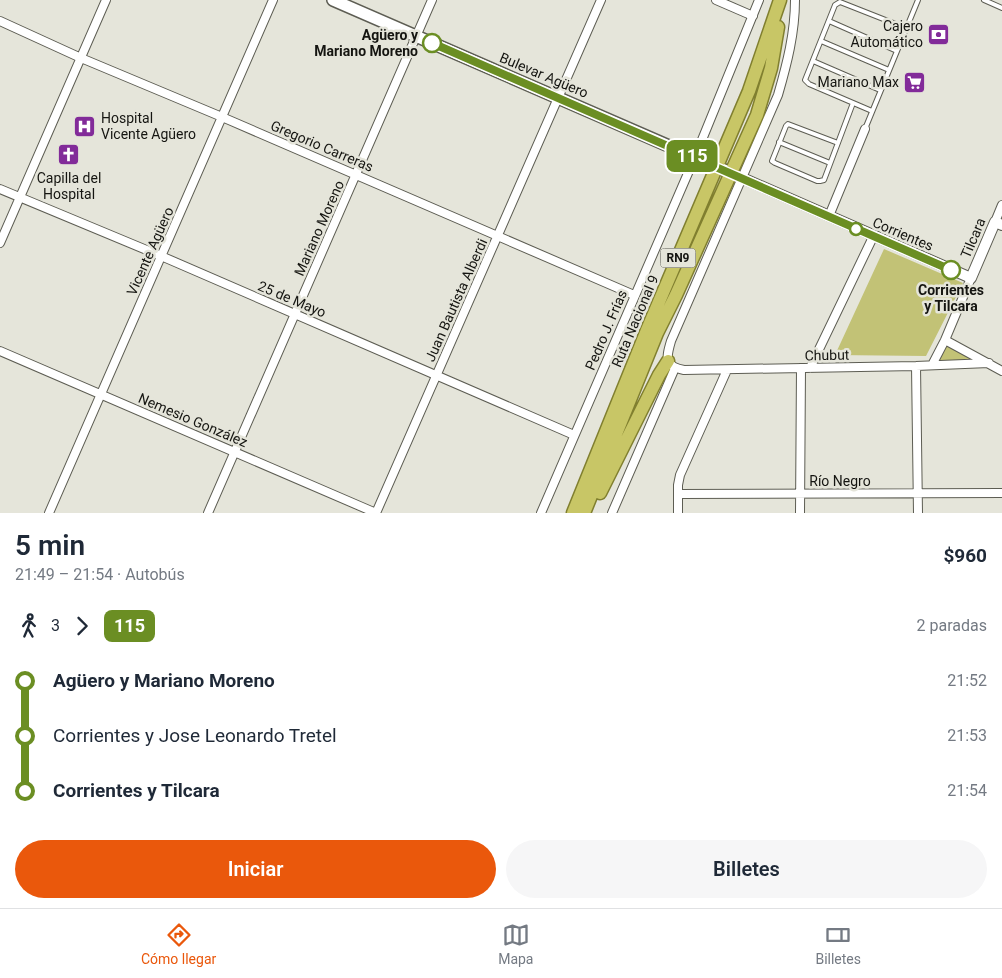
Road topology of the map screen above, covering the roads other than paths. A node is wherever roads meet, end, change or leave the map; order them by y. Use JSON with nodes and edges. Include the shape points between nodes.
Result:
{"nodes":[{"id":1,"x":106,"y":0,"type":"edge"},
{"id":2,"x":273,"y":0,"type":"edge"},
{"id":3,"x":333,"y":0,"type":"edge"},
{"id":4,"x":432,"y":0,"type":"edge"},
{"id":5,"x":601,"y":0,"type":"edge"},
{"id":6,"x":716,"y":0,"type":"edge"},
{"id":7,"x":759,"y":0,"type":"edge"},
{"id":8,"x":795,"y":0,"type":"edge"},
{"id":9,"x":918,"y":0,"type":"edge"},
{"id":10,"x":984,"y":0,"type":"edge"},
{"id":11,"x":780,"y":1,"type":"edge"},
{"id":12,"x":1002,"y":8,"type":"edge"},
{"id":13,"x":753,"y":16,"type":"junction"},
{"id":14,"x":829,"y":21,"type":"junction"},
{"id":15,"x":0,"y":22,"type":"edge"},
{"id":16,"x":906,"y":28,"type":"junction"},
{"id":17,"x":416,"y":36,"type":"junction"},
{"id":18,"x":821,"y":41,"type":"junction"},
{"id":19,"x":897,"y":51,"type":"junction"},
{"id":20,"x":81,"y":58,"type":"junction"},
{"id":21,"x":813,"y":61,"type":"junction"},
{"id":22,"x":889,"y":70,"type":"junction"},
{"id":23,"x":880,"y":90,"type":"junction"},
{"id":24,"x":558,"y":98,"type":"junction"},
{"id":25,"x":853,"y":103,"type":"junction"},
{"id":26,"x":872,"y":110,"type":"junction"},
{"id":27,"x":222,"y":117,"type":"junction"},
{"id":28,"x":865,"y":128,"type":"joint"},
{"id":29,"x":779,"y":142,"type":"junction"},
{"id":30,"x":838,"y":144,"type":"junction"},
{"id":31,"x":695,"y":157,"type":"junction"},
{"id":32,"x":830,"y":163,"type":"junction"},
{"id":33,"x":718,"y":167,"type":"junction"},
{"id":34,"x":356,"y":175,"type":"junction"},
{"id":35,"x":736,"y":176,"type":"junction"},
{"id":36,"x":0,"y":189,"type":"edge"},
{"id":37,"x":20,"y":198,"type":"junction"},
{"id":38,"x":1002,"y":205,"type":"edge"},
{"id":39,"x":829,"y":216,"type":"junction"},
{"id":40,"x":998,"y":224,"type":"edge"},
{"id":41,"x":498,"y":236,"type":"junction"},
{"id":42,"x":873,"y":237,"type":"junction"},
{"id":43,"x":0,"y":243,"type":"edge"},
{"id":44,"x":161,"y":256,"type":"junction"},
{"id":45,"x":971,"y":278,"type":"junction"},
{"id":46,"x":634,"y":295,"type":"junction"},
{"id":47,"x":295,"y":314,"type":"junction"},
{"id":48,"x":945,"y":340,"type":"junction"},
{"id":49,"x":0,"y":351,"type":"edge"},
{"id":50,"x":989,"y":363,"type":"junction"},
{"id":51,"x":672,"y":364,"type":"junction"},
{"id":52,"x":932,"y":365,"type":"junction"},
{"id":53,"x":916,"y":366,"type":"junction"},
{"id":54,"x":801,"y":368,"type":"junction"},
{"id":55,"x":810,"y":368,"type":"junction"},
{"id":56,"x":727,"y":370,"type":"junction"},
{"id":57,"x":1002,"y":371,"type":"edge"},
{"id":58,"x":437,"y":376,"type":"junction"},
{"id":59,"x":101,"y":394,"type":"junction"},
{"id":60,"x":574,"y":435,"type":"junction"},
{"id":61,"x":235,"y":452,"type":"junction"},
{"id":62,"x":917,"y":493,"type":"junction"},
{"id":63,"x":1002,"y":493,"type":"edge"},
{"id":64,"x":678,"y":494,"type":"junction"},
{"id":65,"x":800,"y":494,"type":"junction"},
{"id":66,"x":49,"y":513,"type":"edge"},
{"id":67,"x":208,"y":513,"type":"edge"},
{"id":68,"x":376,"y":513,"type":"edge"},
{"id":69,"x":541,"y":513,"type":"edge"},
{"id":70,"x":573,"y":513,"type":"edge"},
{"id":71,"x":584,"y":513,"type":"edge"},
{"id":72,"x":589,"y":513,"type":"edge"},
{"id":73,"x":612,"y":513,"type":"edge"},
{"id":74,"x":678,"y":513,"type":"edge"},
{"id":75,"x":800,"y":513,"type":"edge"},
{"id":76,"x":918,"y":513,"type":"edge"}],
"edges":[{"from":1,"to":20,"type":"street"},
{"from":2,"to":27,"type":"street","name":"Vicente Agüero"},
{"from":3,"to":17,"type":"main road","name":"Bulevar Agüero"},
{"from":4,"to":17,"type":"street","name":"Mariano Moreno"},
{"from":5,"to":24,"type":"street","name":"Juan Bautista Alberdi"},
{"from":6,"to":13,"type":"street"},
{"from":7,"to":13,"type":"street","name":"Pedro J. Frías"},
{"from":8,"to":35,"type":"street","via":[[789,55],[778,95]]},
{"from":9,"to":16,"type":"lane"},
{"from":10,"to":12,"type":"lane"},
{"from":11,"to":33,"type":"highway","name":"Ruta Nacional 9","number":"RN9","via":[[757,72]]},
{"from":11,"to":35,"type":"highway","name":"Ruta Nacional 9","number":"RN9","via":[[766,87]]},
{"from":13,"to":31,"type":"street","name":"Pedro J. Frías"},
{"from":14,"to":16,"type":"lane","via":[[840,2]]},
{"from":14,"to":18,"type":"lane"},
{"from":14,"to":19,"type":"lane"},
{"from":15,"to":20,"type":"street","name":"Gregorio Carreras"},
{"from":16,"to":19,"type":"lane"},
{"from":17,"to":24,"type":"main road","name":"Bulevar Agüero"},
{"from":17,"to":34,"type":"street","name":"Mariano Moreno"},
{"from":18,"to":21,"type":"lane"},
{"from":18,"to":22,"type":"lane"},
{"from":19,"to":22,"type":"lane"},
{"from":20,"to":27,"type":"street","name":"Gregorio Carreras"},
{"from":20,"to":37,"type":"street"},
{"from":21,"to":23,"type":"lane"},
{"from":21,"to":25,"type":"lane","via":[[806,83]]},
{"from":22,"to":23,"type":"lane"},
{"from":23,"to":26,"type":"lane"},
{"from":24,"to":31,"type":"main road","name":"Bulevar Agüero"},
{"from":24,"to":41,"type":"street","name":"Juan Bautista Alberdi"},
{"from":25,"to":26,"type":"lane"},
{"from":25,"to":30,"type":"lane"},
{"from":26,"to":28,"type":"lane"},
{"from":27,"to":34,"type":"street","name":"Gregorio Carreras"},
{"from":27,"to":44,"type":"street","name":"Vicente Agüero"},
{"from":28,"to":39,"type":"street"},
{"from":29,"to":30,"type":"lane","via":[[788,124]]},
{"from":29,"to":32,"type":"lane"},
{"from":29,"to":32,"type":"lane","via":[[772,161],[775,163],[820,181],[824,180]]},
{"from":30,"to":32,"type":"lane"},
{"from":31,"to":33,"type":"main road","name":"Bulevar Agüero"},
{"from":31,"to":46,"type":"street","name":"Pedro J. Frías"},
{"from":33,"to":35,"type":"main road","name":"Bulevar Agüero"},
{"from":33,"to":70,"type":"highway","name":"Ruta Nacional 9","number":"RN9"},
{"from":34,"to":41,"type":"street","name":"Gregorio Carreras"},
{"from":34,"to":47,"type":"street","name":"Mariano Moreno"},
{"from":35,"to":39,"type":"street","name":"Corrientes"},
{"from":35,"to":51,"type":"street","via":[[671,342],[667,356]]},
{"from":35,"to":71,"type":"highway","name":"Ruta Nacional 9","number":"RN9","via":[[656,333]]},
{"from":36,"to":37,"type":"street","name":"25 de Mayo"},
{"from":37,"to":43,"type":"street"},
{"from":37,"to":44,"type":"street","name":"25 de Mayo"},
{"from":38,"to":40,"type":"street","name":"Tilcara"},
{"from":39,"to":42,"type":"street","name":"Corrientes"},
{"from":40,"to":45,"type":"street","name":"Tilcara"},
{"from":41,"to":46,"type":"street","name":"Gregorio Carreras"},
{"from":41,"to":58,"type":"street","name":"Juan Bautista Alberdi"},
{"from":42,"to":45,"type":"street","name":"Corrientes"},
{"from":42,"to":55,"type":"street"},
{"from":44,"to":47,"type":"street","name":"25 de Mayo"},
{"from":44,"to":59,"type":"street","name":"Vicente Agüero"},
{"from":45,"to":48,"type":"street","name":"Tilcara"},
{"from":46,"to":60,"type":"street","name":"Pedro J. Frías"},
{"from":47,"to":58,"type":"street","name":"25 de Mayo"},
{"from":47,"to":61,"type":"street","name":"Mariano Moreno"},
{"from":48,"to":50,"type":"street"},
{"from":48,"to":52,"type":"street","name":"Tilcara"},
{"from":49,"to":59,"type":"street","name":"Nemesio González"},
{"from":50,"to":52,"type":"street","name":"Chubut"},
{"from":50,"to":57,"type":"street"},
{"from":51,"to":56,"type":"street","name":"Chubut","via":[[684,370]]},
{"from":51,"to":72,"type":"highway","via":[[659,375]]},
{"from":51,"to":73,"type":"street"},
{"from":52,"to":53,"type":"street","name":"Chubut"},
{"from":53,"to":55,"type":"street","name":"Chubut"},
{"from":53,"to":62,"type":"street"},
{"from":54,"to":55,"type":"street","name":"Chubut"},
{"from":54,"to":56,"type":"street","name":"Chubut"},
{"from":54,"to":65,"type":"street"},
{"from":56,"to":64,"type":"street","via":[[680,475]]},
{"from":58,"to":60,"type":"street","name":"25 de Mayo"},
{"from":58,"to":68,"type":"street","name":"Juan Bautista Alberdi"},
{"from":59,"to":61,"type":"street","name":"Nemesio González"},
{"from":59,"to":66,"type":"street","name":"Vicente Agüero"},
{"from":60,"to":69,"type":"street","name":"Pedro J. Frías"},
{"from":61,"to":67,"type":"street","name":"Mariano Moreno"},
{"from":61,"to":68,"type":"street","name":"Nemesio González"},
{"from":62,"to":63,"type":"street","name":"Río Negro"},
{"from":62,"to":65,"type":"street","name":"Río Negro"},
{"from":62,"to":76,"type":"street"},
{"from":64,"to":65,"type":"street","name":"Río Negro"},
{"from":64,"to":74,"type":"street"},
{"from":65,"to":75,"type":"street"}]}
